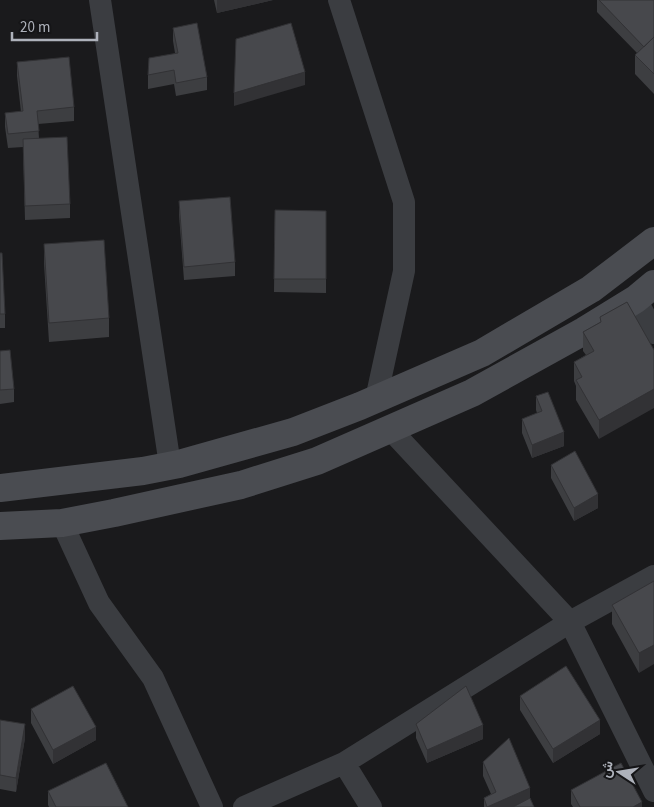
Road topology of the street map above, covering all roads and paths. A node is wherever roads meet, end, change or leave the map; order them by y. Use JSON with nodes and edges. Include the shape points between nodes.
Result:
{"nodes":[{"id":1,"x":100,"y":0,"type":"edge"},
{"id":2,"x":339,"y":0,"type":"edge"},
{"id":3,"x":654,"y":241,"type":"edge"},
{"id":4,"x":645,"y":292,"type":"edge"},
{"id":5,"x":654,"y":334,"type":"edge"},
{"id":6,"x":376,"y":399,"type":"junction"},
{"id":7,"x":390,"y":429,"type":"junction"},
{"id":8,"x":170,"y":465,"type":"junction"},
{"id":9,"x":0,"y":488,"type":"edge"},
{"id":10,"x":62,"y":523,"type":"junction"},
{"id":11,"x":0,"y":526,"type":"edge"},
{"id":12,"x":654,"y":576,"type":"edge"},
{"id":13,"x":570,"y":622,"type":"junction"},
{"id":14,"x":344,"y":763,"type":"junction"},
{"id":15,"x":654,"y":792,"type":"edge"},
{"id":16,"x":212,"y":807,"type":"edge"},
{"id":17,"x":244,"y":807,"type":"edge"},
{"id":18,"x":370,"y":807,"type":"edge"}],
"edges":[{"from":1,"to":8,"type":"street"},
{"from":2,"to":6,"type":"street","via":[[404,202],[404,271]]},
{"from":3,"to":6,"type":"street","via":[[591,289],[482,353]]},
{"from":4,"to":5,"type":"street"},
{"from":4,"to":7,"type":"street","via":[[584,331],[472,393]]},
{"from":6,"to":8,"type":"street","via":[[293,432]]},
{"from":7,"to":10,"type":"street","via":[[277,475]]},
{"from":7,"to":13,"type":"street"},
{"from":8,"to":9,"type":"street","via":[[83,480]]},
{"from":10,"to":11,"type":"street"},
{"from":10,"to":16,"type":"street","via":[[99,603],[152,678]]},
{"from":12,"to":13,"type":"street"},
{"from":13,"to":14,"type":"street"},
{"from":13,"to":15,"type":"street"},
{"from":14,"to":17,"type":"street"},
{"from":14,"to":18,"type":"street"}]}
